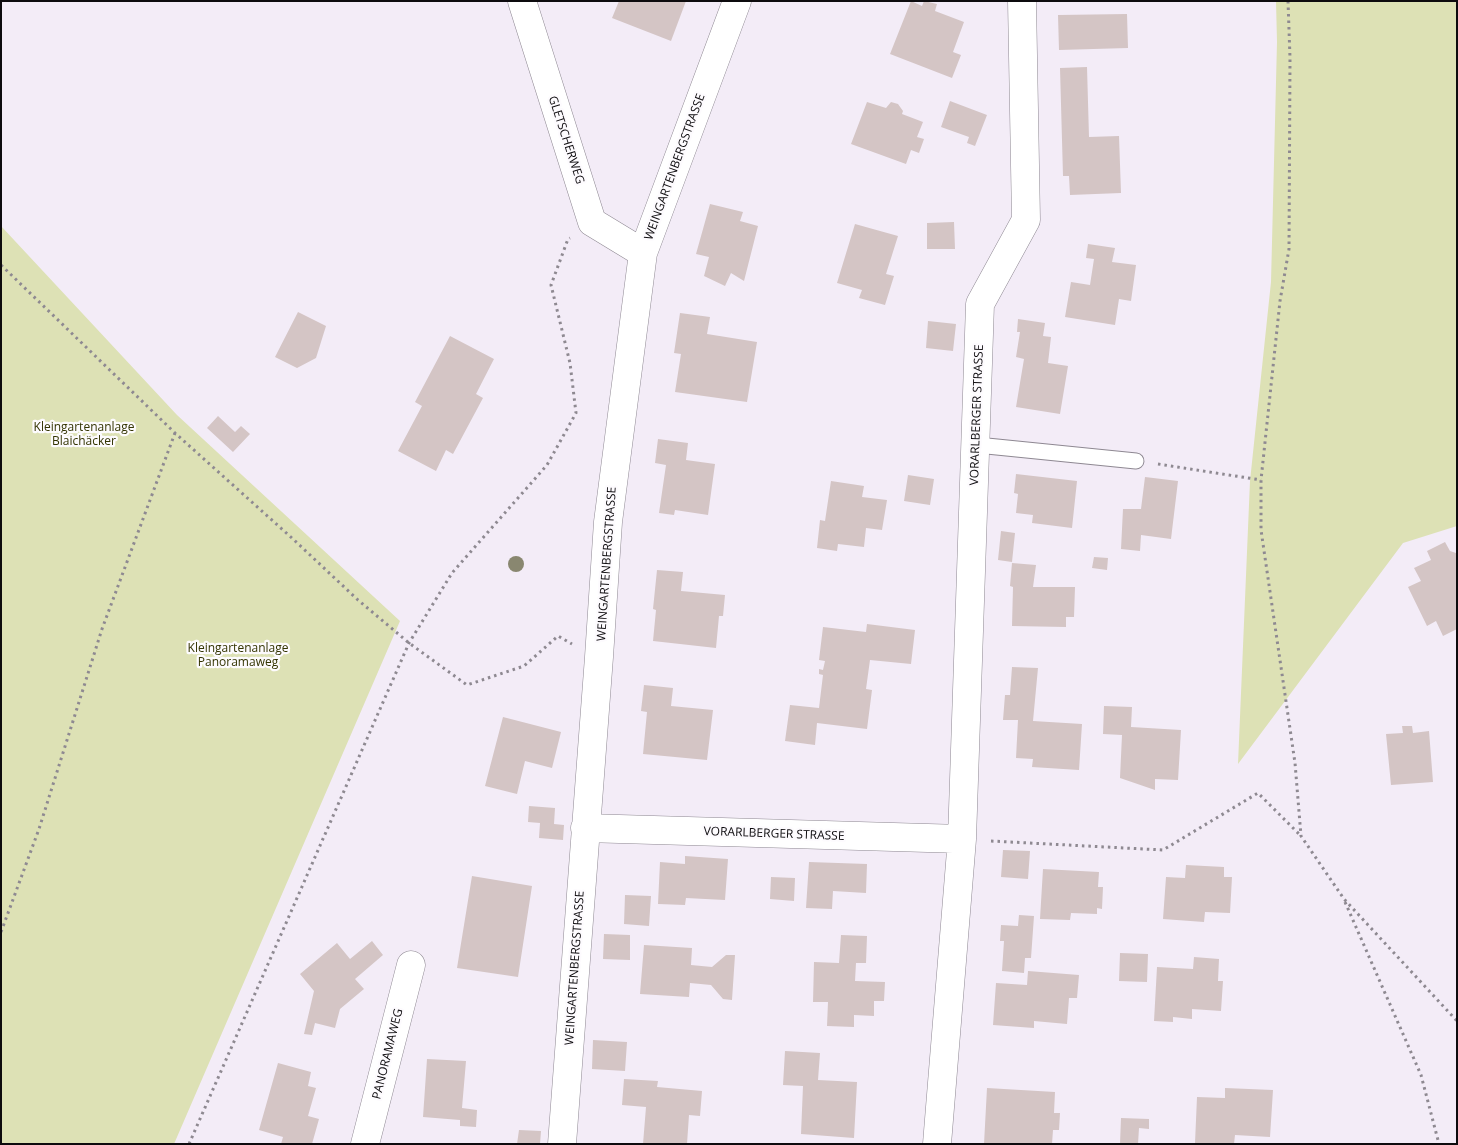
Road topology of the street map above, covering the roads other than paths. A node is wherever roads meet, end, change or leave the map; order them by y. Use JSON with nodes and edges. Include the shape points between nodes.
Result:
{"nodes":[{"id":1,"x":522,"y":1,"type":"edge"},
{"id":2,"x":736,"y":1,"type":"edge"},
{"id":3,"x":1022,"y":1,"type":"edge"},
{"id":4,"x":643,"y":254,"type":"junction"},
{"id":5,"x":976,"y":445,"type":"junction"},
{"id":6,"x":1136,"y":461,"type":"road end"},
{"id":7,"x":585,"y":828,"type":"junction"},
{"id":8,"x":962,"y":839,"type":"junction"},
{"id":9,"x":411,"y":965,"type":"dead end"},
{"id":10,"x":364,"y":1144,"type":"edge"},
{"id":11,"x":562,"y":1144,"type":"edge"},
{"id":12,"x":937,"y":1144,"type":"edge"}],
"edges":[{"from":1,"to":4,"type":"street","name":"GLETSCHERWEG","via":[[592,222]]},
{"from":2,"to":4,"type":"street","name":"WEINGARTENBERGSTRASSE"},
{"from":3,"to":5,"type":"street","name":"VORARLBERGER STRASSE","via":[[1026,220],[980,304]]},
{"from":4,"to":7,"type":"street","name":"WEINGARTENBERGSTRASSE","via":[[608,522]]},
{"from":5,"to":6,"type":"lane"},
{"from":5,"to":8,"type":"street","name":"VORARLBERGER STRASSE"},
{"from":7,"to":8,"type":"street","name":"VORARLBERGER STRASSE"},
{"from":7,"to":11,"type":"street","name":"WEINGARTENBERGSTRASSE"},
{"from":8,"to":12,"type":"street","name":"VORARLBERGER STRASSE"},
{"from":9,"to":10,"type":"street","name":"PANORAMAWEG"}]}
